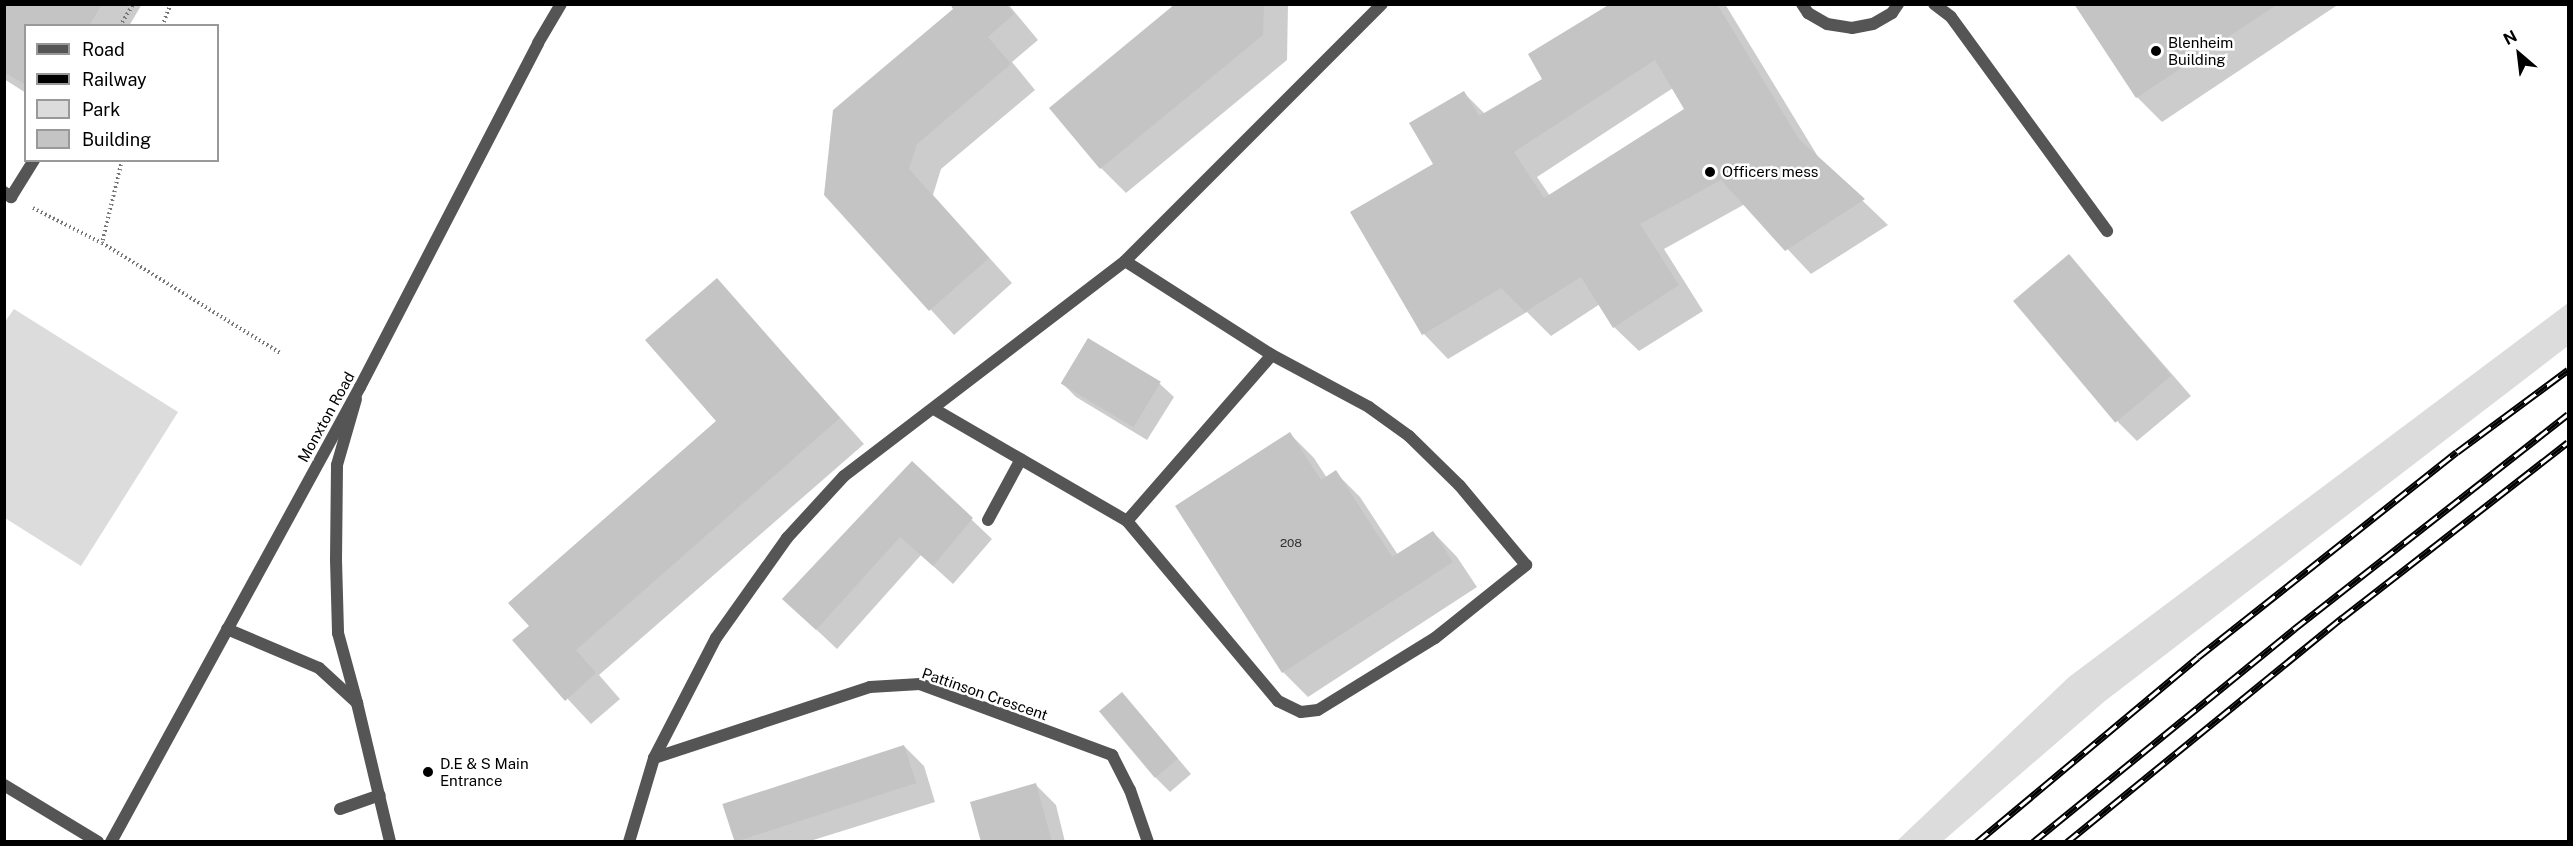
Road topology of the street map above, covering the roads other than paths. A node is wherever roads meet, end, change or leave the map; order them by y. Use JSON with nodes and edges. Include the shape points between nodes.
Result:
{"nodes":[{"id":1,"x":561,"y":4,"type":"edge"},
{"id":2,"x":1382,"y":4,"type":"edge"},
{"id":3,"x":1802,"y":4,"type":"edge"},
{"id":4,"x":1898,"y":4,"type":"edge"},
{"id":5,"x":1934,"y":4,"type":"edge"},
{"id":6,"x":33,"y":162,"type":"edge"},
{"id":7,"x":8,"y":195,"type":"edge"},
{"id":8,"x":2107,"y":231,"type":"dead end"},
{"id":9,"x":1125,"y":261,"type":"junction"},
{"id":10,"x":1272,"y":355,"type":"junction"},
{"id":11,"x":360,"y":387,"type":"junction"},
{"id":12,"x":934,"y":409,"type":"junction"},
{"id":13,"x":1021,"y":459,"type":"junction"},
{"id":14,"x":988,"y":520,"type":"dead end"},
{"id":15,"x":1127,"y":521,"type":"junction"},
{"id":16,"x":227,"y":630,"type":"junction"},
{"id":17,"x":357,"y":703,"type":"junction"},
{"id":18,"x":654,"y":758,"type":"junction"},
{"id":19,"x":4,"y":785,"type":"edge"},
{"id":20,"x":380,"y":795,"type":"junction"},
{"id":21,"x":340,"y":809,"type":"dead end"},
{"id":22,"x":98,"y":842,"type":"edge"},
{"id":23,"x":111,"y":842,"type":"edge"},
{"id":24,"x":390,"y":842,"type":"edge"},
{"id":25,"x":629,"y":842,"type":"edge"},
{"id":26,"x":1148,"y":842,"type":"edge"}],
"edges":[{"from":1,"to":11,"type":"street","name":"Monxton Road"},
{"from":2,"to":9,"type":"street"},
{"from":3,"to":4,"type":"street","via":[[1808,13],[1827,24],[1852,28],[1873,24],[1892,13]]},
{"from":5,"to":8,"type":"street","via":[[1951,17]]},
{"from":6,"to":7,"type":"street"},
{"from":9,"to":10,"type":"street"},
{"from":9,"to":12,"type":"street"},
{"from":10,"to":15,"type":"street"},
{"from":10,"to":15,"type":"street","via":[[1369,407],[1409,436],[1459,485],[1526,565],[1435,639],[1318,710],[1301,712],[1278,701]]},
{"from":11,"to":16,"type":"street","name":"Monxton Road"},
{"from":11,"to":17,"type":"street","via":[[337,465],[336,560],[338,633]]},
{"from":12,"to":13,"type":"street"},
{"from":12,"to":18,"type":"street","via":[[844,476],[787,538],[716,638]]},
{"from":13,"to":14,"type":"street"},
{"from":13,"to":15,"type":"street"},
{"from":16,"to":17,"type":"street","via":[[319,668]]},
{"from":16,"to":23,"type":"street","name":"Monxton Road"},
{"from":17,"to":20,"type":"street"},
{"from":18,"to":25,"type":"street"},
{"from":18,"to":26,"type":"street","name":"Pattinson Crescent","via":[[870,687],[920,684],[1112,755],[1130,790]]},
{"from":19,"to":22,"type":"street"},
{"from":20,"to":21,"type":"street"},
{"from":20,"to":24,"type":"street"}]}
